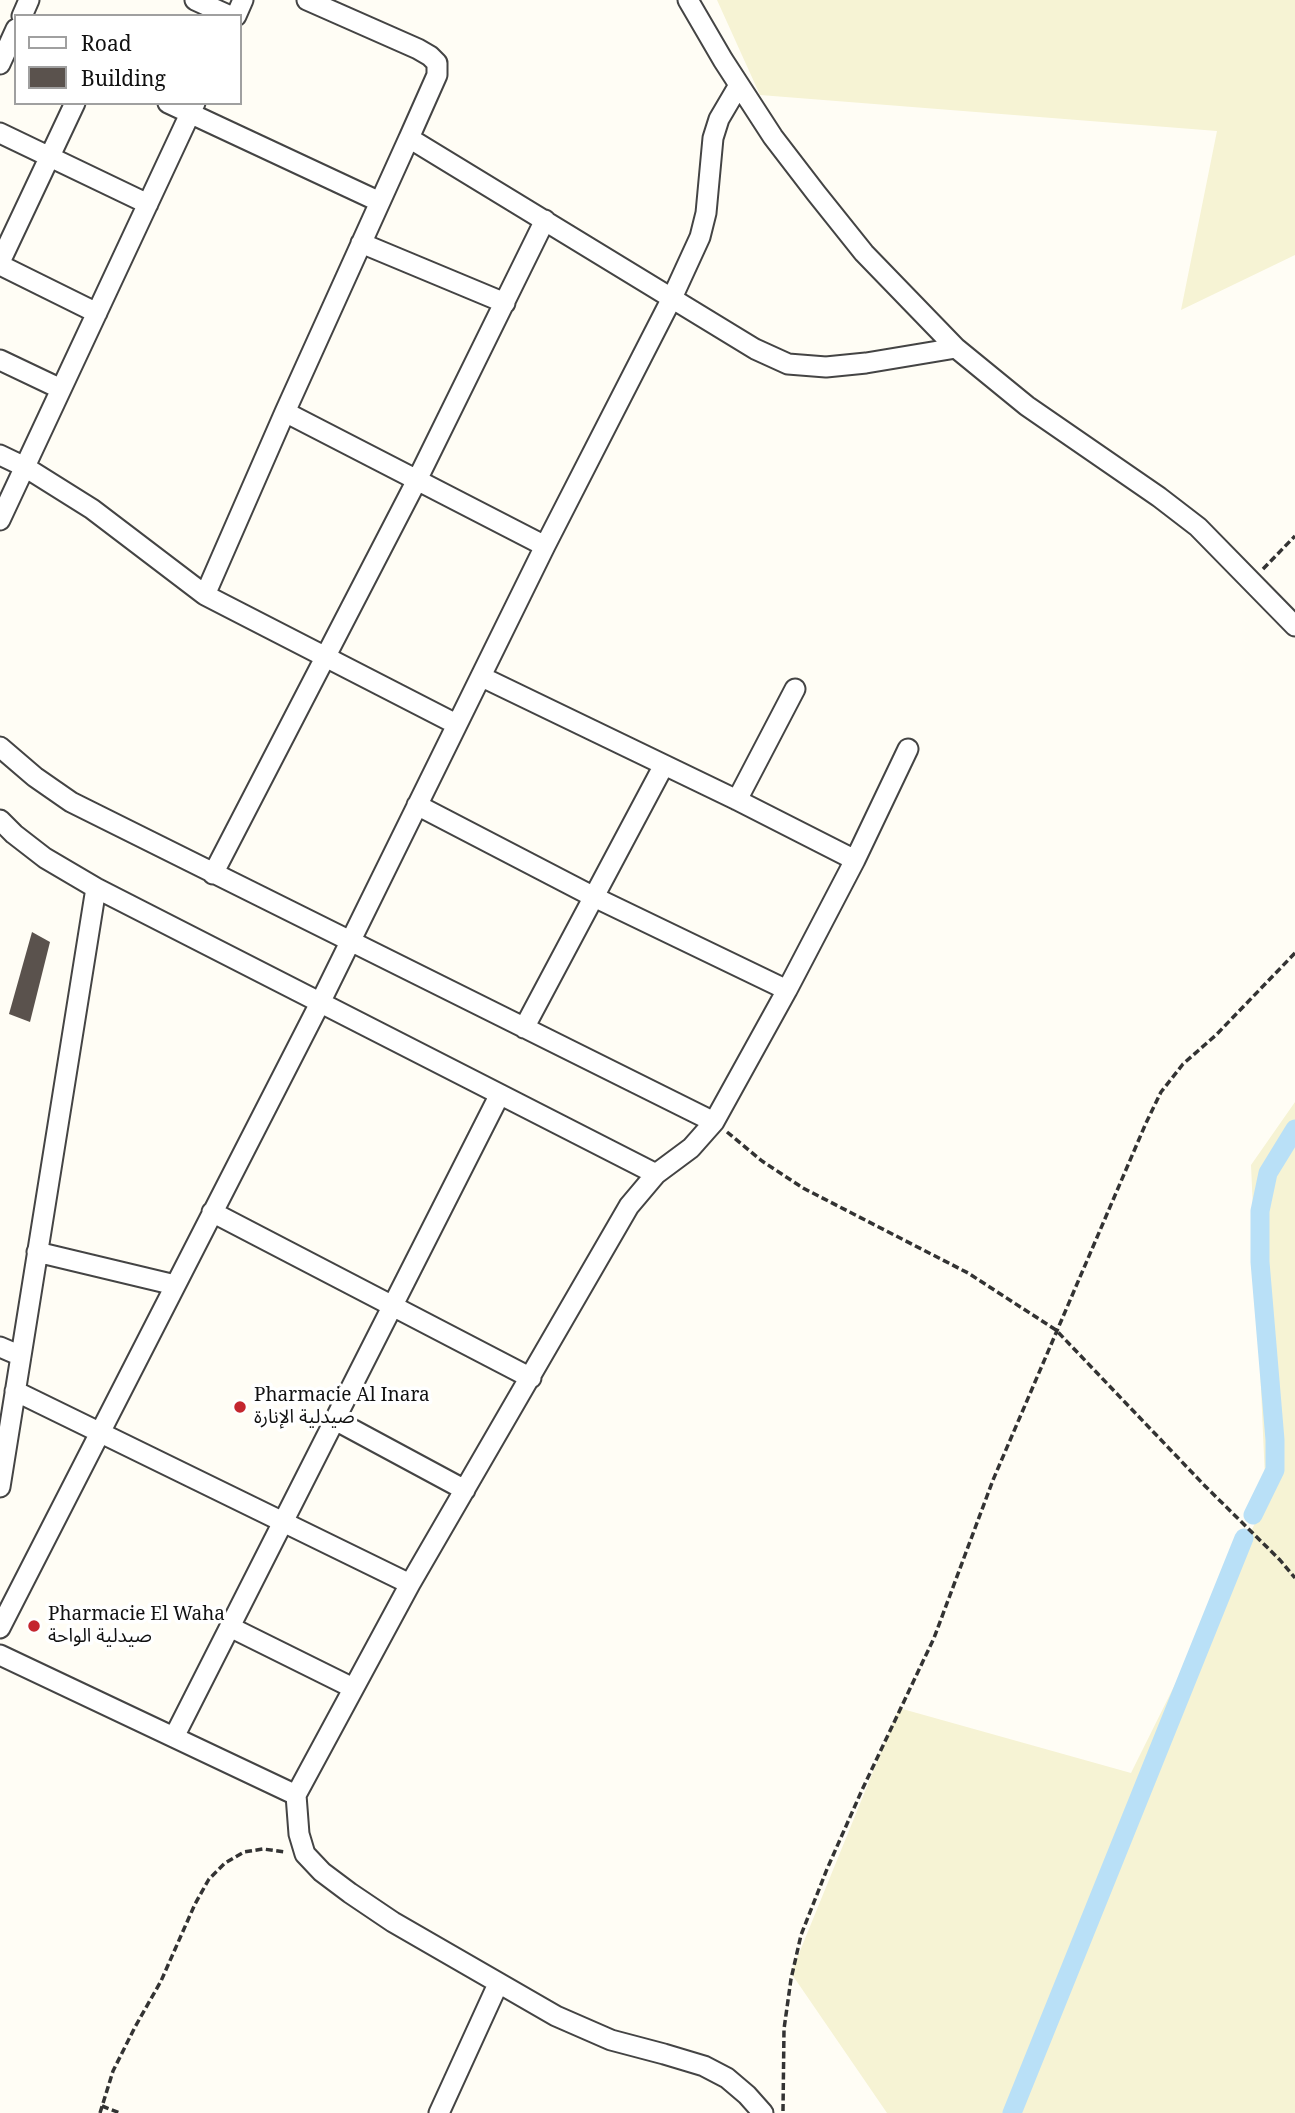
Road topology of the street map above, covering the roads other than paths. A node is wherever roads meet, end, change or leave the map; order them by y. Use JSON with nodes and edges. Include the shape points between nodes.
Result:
{"nodes":[{"id":1,"x":195,"y":0,"type":"edge"},
{"id":2,"x":307,"y":0,"type":"edge"},
{"id":3,"x":688,"y":0,"type":"edge"},
{"id":4,"x":226,"y":14,"type":"edge"},
{"id":5,"x":14,"y":27,"type":"edge"},
{"id":6,"x":0,"y":64,"type":"edge"},
{"id":7,"x":739,"y":85,"type":"junction"},
{"id":8,"x":74,"y":105,"type":"edge"},
{"id":9,"x":192,"y":108,"type":"edge"},
{"id":10,"x":0,"y":133,"type":"edge"},
{"id":11,"x":409,"y":138,"type":"junction"},
{"id":12,"x":50,"y":156,"type":"junction"},
{"id":13,"x":380,"y":202,"type":"junction"},
{"id":14,"x":148,"y":204,"type":"junction"},
{"id":15,"x":545,"y":220,"type":"junction"},
{"id":16,"x":361,"y":243,"type":"junction"},
{"id":17,"x":0,"y":263,"type":"edge"},
{"id":18,"x":672,"y":298,"type":"junction"},
{"id":19,"x":505,"y":303,"type":"junction"},
{"id":20,"x":97,"y":313,"type":"junction"},
{"id":21,"x":956,"y":348,"type":"junction"},
{"id":22,"x":0,"y":360,"type":"edge"},
{"id":23,"x":61,"y":390,"type":"junction"},
{"id":24,"x":285,"y":412,"type":"junction"},
{"id":25,"x":0,"y":454,"type":"edge"},
{"id":26,"x":25,"y":467,"type":"junction"},
{"id":27,"x":417,"y":480,"type":"junction"},
{"id":28,"x":0,"y":520,"type":"edge"},
{"id":29,"x":545,"y":546,"type":"junction"},
{"id":30,"x":205,"y":595,"type":"junction"},
{"id":31,"x":1295,"y":626,"type":"edge"},
{"id":32,"x":326,"y":659,"type":"junction"},
{"id":33,"x":482,"y":677,"type":"junction"},
{"id":34,"x":795,"y":689,"type":"dead end"},
{"id":35,"x":456,"y":724,"type":"junction"},
{"id":36,"x":0,"y":747,"type":"edge"},
{"id":37,"x":908,"y":749,"type":"dead end"},
{"id":38,"x":664,"y":765,"type":"junction"},
{"id":39,"x":737,"y":800,"type":"junction"},
{"id":40,"x":417,"y":805,"type":"junction"},
{"id":41,"x":0,"y":820,"type":"edge"},
{"id":42,"x":855,"y":860,"type":"junction"},
{"id":43,"x":213,"y":874,"type":"junction"},
{"id":44,"x":96,"y":888,"type":"junction"},
{"id":45,"x":594,"y":897,"type":"junction"},
{"id":46,"x":348,"y":941,"type":"junction"},
{"id":47,"x":787,"y":989,"type":"junction"},
{"id":48,"x":320,"y":1003,"type":"junction"},
{"id":49,"x":524,"y":1028,"type":"junction"},
{"id":50,"x":499,"y":1096,"type":"junction"},
{"id":51,"x":714,"y":1122,"type":"junction"},
{"id":52,"x":656,"y":1174,"type":"junction"},
{"id":53,"x":212,"y":1212,"type":"junction"},
{"id":54,"x":37,"y":1252,"type":"junction"},
{"id":55,"x":175,"y":1285,"type":"junction"},
{"id":56,"x":392,"y":1306,"type":"junction"},
{"id":57,"x":0,"y":1347,"type":"edge"},
{"id":58,"x":21,"y":1356,"type":"junction"},
{"id":59,"x":531,"y":1378,"type":"junction"},
{"id":60,"x":15,"y":1391,"type":"junction"},
{"id":61,"x":334,"y":1420,"type":"junction"},
{"id":62,"x":100,"y":1432,"type":"junction"},
{"id":63,"x":0,"y":1487,"type":"edge"},
{"id":64,"x":465,"y":1490,"type":"junction"},
{"id":65,"x":283,"y":1521,"type":"junction"},
{"id":66,"x":410,"y":1584,"type":"junction"},
{"id":67,"x":230,"y":1627,"type":"junction"},
{"id":68,"x":0,"y":1628,"type":"edge"},
{"id":69,"x":0,"y":1655,"type":"edge"},
{"id":70,"x":353,"y":1688,"type":"junction"},
{"id":71,"x":174,"y":1737,"type":"junction"},
{"id":72,"x":296,"y":1795,"type":"junction"},
{"id":73,"x":498,"y":1984,"type":"junction"},
{"id":74,"x":743,"y":2104,"type":"edge"},
{"id":75,"x":439,"y":2113,"type":"edge"},
{"id":76,"x":763,"y":2113,"type":"edge"}],
"edges":[{"from":1,"to":4,"type":"street"},
{"from":2,"to":11,"type":"street","via":[[418,49],[437,63],[438,75]]},
{"from":3,"to":7,"type":"street"},
{"from":5,"to":6,"type":"street"},
{"from":7,"to":18,"type":"street","via":[[713,138],[700,237]]},
{"from":7,"to":21,"type":"street","via":[[773,137],[864,253]]},
{"from":8,"to":12,"type":"street"},
{"from":9,"to":13,"type":"street"},
{"from":9,"to":14,"type":"street"},
{"from":10,"to":12,"type":"street"},
{"from":11,"to":13,"type":"street"},
{"from":11,"to":15,"type":"street"},
{"from":12,"to":14,"type":"street"},
{"from":12,"to":17,"type":"street"},
{"from":13,"to":16,"type":"street"},
{"from":14,"to":20,"type":"street"},
{"from":15,"to":18,"type":"street"},
{"from":15,"to":19,"type":"street"},
{"from":16,"to":19,"type":"street"},
{"from":16,"to":24,"type":"street"},
{"from":17,"to":20,"type":"street"},
{"from":18,"to":21,"type":"street","via":[[788,364],[866,363]]},
{"from":18,"to":29,"type":"street"},
{"from":19,"to":27,"type":"street"},
{"from":20,"to":23,"type":"street"},
{"from":21,"to":31,"type":"street","via":[[1027,406],[1198,527]]},
{"from":22,"to":23,"type":"street"},
{"from":23,"to":26,"type":"street"},
{"from":24,"to":27,"type":"street"},
{"from":24,"to":30,"type":"street"},
{"from":25,"to":26,"type":"street"},
{"from":26,"to":28,"type":"street"},
{"from":26,"to":30,"type":"street","via":[[92,509]]},
{"from":27,"to":29,"type":"street"},
{"from":27,"to":32,"type":"street"},
{"from":29,"to":33,"type":"street"},
{"from":30,"to":32,"type":"street"},
{"from":32,"to":35,"type":"street"},
{"from":32,"to":43,"type":"street"},
{"from":33,"to":35,"type":"street"},
{"from":33,"to":38,"type":"street"},
{"from":34,"to":39,"type":"street"},
{"from":35,"to":40,"type":"street"},
{"from":36,"to":43,"type":"street","via":[[71,802]]},
{"from":37,"to":42,"type":"street"},
{"from":38,"to":39,"type":"street"},
{"from":38,"to":45,"type":"street"},
{"from":39,"to":42,"type":"street"},
{"from":40,"to":45,"type":"street"},
{"from":40,"to":46,"type":"street"},
{"from":41,"to":44,"type":"street","via":[[45,858]]},
{"from":42,"to":47,"type":"street"},
{"from":43,"to":46,"type":"street"},
{"from":44,"to":48,"type":"street"},
{"from":44,"to":54,"type":"street"},
{"from":45,"to":47,"type":"street"},
{"from":45,"to":49,"type":"street"},
{"from":46,"to":48,"type":"street"},
{"from":46,"to":49,"type":"street"},
{"from":47,"to":51,"type":"street"},
{"from":48,"to":50,"type":"street"},
{"from":48,"to":53,"type":"street"},
{"from":49,"to":51,"type":"street"},
{"from":50,"to":52,"type":"street"},
{"from":50,"to":56,"type":"street"},
{"from":51,"to":52,"type":"street","via":[[691,1148]]},
{"from":52,"to":59,"type":"street","via":[[629,1206]]},
{"from":53,"to":55,"type":"street"},
{"from":53,"to":56,"type":"street"},
{"from":54,"to":55,"type":"street"},
{"from":54,"to":58,"type":"street"},
{"from":55,"to":62,"type":"street"},
{"from":56,"to":59,"type":"street"},
{"from":56,"to":61,"type":"street"},
{"from":57,"to":58,"type":"street"},
{"from":58,"to":60,"type":"street"},
{"from":59,"to":64,"type":"street"},
{"from":60,"to":62,"type":"street"},
{"from":60,"to":63,"type":"street"},
{"from":61,"to":64,"type":"street"},
{"from":61,"to":65,"type":"street"},
{"from":62,"to":65,"type":"street"},
{"from":62,"to":68,"type":"street"},
{"from":64,"to":66,"type":"street"},
{"from":65,"to":66,"type":"street"},
{"from":65,"to":67,"type":"street"},
{"from":66,"to":70,"type":"street"},
{"from":67,"to":70,"type":"street"},
{"from":67,"to":71,"type":"street"},
{"from":69,"to":71,"type":"street"},
{"from":70,"to":72,"type":"street"},
{"from":71,"to":72,"type":"street"},
{"from":72,"to":73,"type":"street","via":[[305,1854],[322,1872],[393,1922]]},
{"from":73,"to":74,"type":"street","via":[[611,2040],[704,2066],[727,2078]]},
{"from":73,"to":75,"type":"street"},
{"from":74,"to":76,"type":"street"}]}
